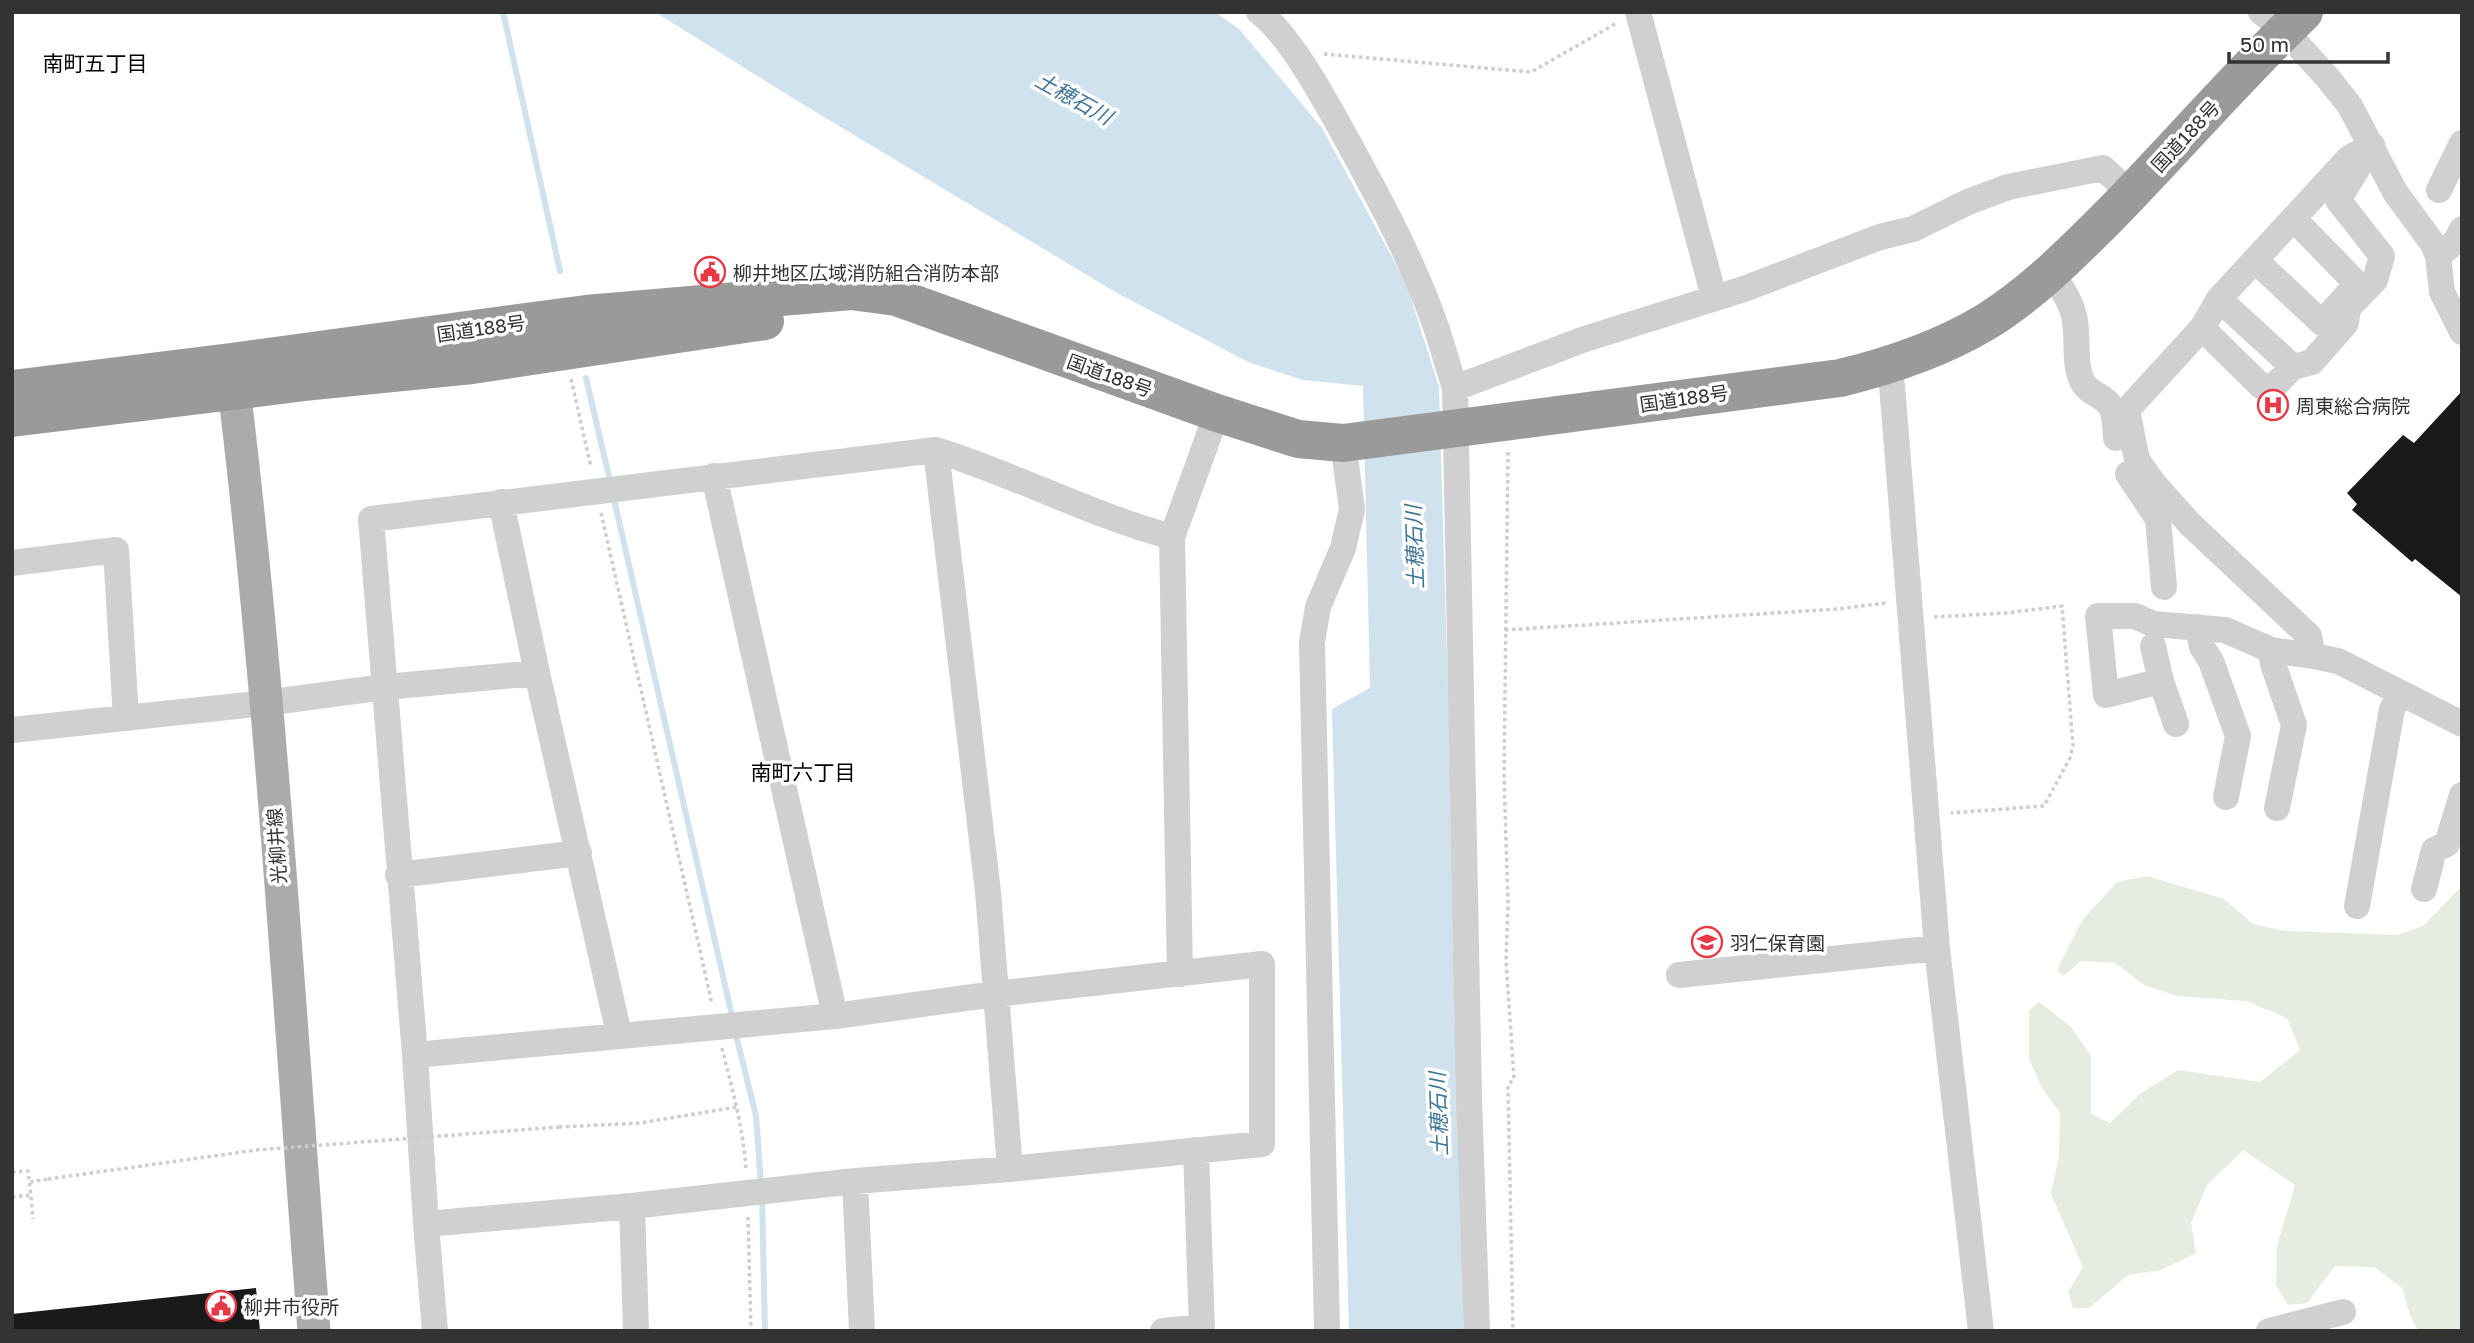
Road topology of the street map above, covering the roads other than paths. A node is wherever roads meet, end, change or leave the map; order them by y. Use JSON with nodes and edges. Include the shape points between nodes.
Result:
{"nodes":[{"id":1,"x":1259,"y":12,"type":"edge"},
{"id":2,"x":1631,"y":15,"type":"edge"},
{"id":3,"x":2283,"y":19,"type":"edge"},
{"id":4,"x":2462,"y":143,"type":"edge"},
{"id":5,"x":2372,"y":145,"type":"junction"},
{"id":6,"x":2439,"y":190,"type":"dead end"},
{"id":7,"x":2131,"y":194,"type":"junction"},
{"id":8,"x":2294,"y":219,"type":"junction"},
{"id":9,"x":2462,"y":229,"type":"edge"},
{"id":10,"x":2438,"y":256,"type":"junction"},
{"id":11,"x":2256,"y":261,"type":"junction"},
{"id":12,"x":2051,"y":272,"type":"junction"},
{"id":13,"x":1714,"y":297,"type":"junction"},
{"id":14,"x":2220,"y":299,"type":"junction"},
{"id":15,"x":2202,"y":328,"type":"junction"},
{"id":16,"x":2462,"y":332,"type":"edge"},
{"id":17,"x":1885,"y":367,"type":"junction"},
{"id":18,"x":2293,"y":367,"type":"junction"},
{"id":19,"x":232,"y":377,"type":"junction"},
{"id":20,"x":1455,"y":388,"type":"junction"},
{"id":21,"x":12,"y":389,"type":"edge"},
{"id":22,"x":1217,"y":413,"type":"junction"},
{"id":23,"x":12,"y":418,"type":"edge"},
{"id":24,"x":1452,"y":430,"type":"junction"},
{"id":25,"x":1350,"y":442,"type":"junction"},
{"id":26,"x":936,"y":450,"type":"junction"},
{"id":27,"x":714,"y":476,"type":"junction"},
{"id":28,"x":502,"y":502,"type":"junction"},
{"id":29,"x":1172,"y":537,"type":"junction"},
{"id":30,"x":12,"y":563,"type":"edge"},
{"id":31,"x":2164,"y":587,"type":"dead end"},
{"id":32,"x":2198,"y":627,"type":"junction"},
{"id":33,"x":2153,"y":646,"type":"dead end"},
{"id":34,"x":2271,"y":650,"type":"junction"},
{"id":35,"x":2313,"y":656,"type":"junction"},
{"id":36,"x":537,"y":673,"type":"junction"},
{"id":37,"x":2161,"y":681,"type":"junction"},
{"id":38,"x":385,"y":687,"type":"junction"},
{"id":39,"x":2401,"y":693,"type":"junction"},
{"id":40,"x":265,"y":703,"type":"junction"},
{"id":41,"x":126,"y":718,"type":"junction"},
{"id":42,"x":2459,"y":720,"type":"edge"},
{"id":43,"x":2176,"y":724,"type":"dead end"},
{"id":44,"x":12,"y":730,"type":"edge"},
{"id":45,"x":2462,"y":795,"type":"edge"},
{"id":46,"x":2226,"y":797,"type":"dead end"},
{"id":47,"x":2277,"y":808,"type":"dead end"},
{"id":48,"x":579,"y":853,"type":"junction"},
{"id":49,"x":398,"y":875,"type":"junction"},
{"id":50,"x":2424,"y":889,"type":"dead end"},
{"id":51,"x":2357,"y":906,"type":"dead end"},
{"id":52,"x":1937,"y":948,"type":"junction"},
{"id":53,"x":1180,"y":974,"type":"junction"},
{"id":54,"x":1679,"y":975,"type":"dead end"},
{"id":55,"x":995,"y":994,"type":"junction"},
{"id":56,"x":835,"y":1016,"type":"junction"},
{"id":57,"x":619,"y":1034,"type":"junction"},
{"id":58,"x":415,"y":1055,"type":"junction"},
{"id":59,"x":1196,"y":1150,"type":"junction"},
{"id":60,"x":1010,"y":1170,"type":"junction"},
{"id":61,"x":855,"y":1181,"type":"junction"},
{"id":62,"x":632,"y":1206,"type":"junction"},
{"id":63,"x":426,"y":1224,"type":"junction"},
{"id":64,"x":2343,"y":1312,"type":"dead end"},
{"id":65,"x":1202,"y":1329,"type":"edge"},
{"id":66,"x":314,"y":1331,"type":"edge"},
{"id":67,"x":435,"y":1331,"type":"edge"},
{"id":68,"x":636,"y":1331,"type":"edge"},
{"id":69,"x":862,"y":1331,"type":"edge"},
{"id":70,"x":1163,"y":1331,"type":"edge"},
{"id":71,"x":1327,"y":1331,"type":"edge"},
{"id":72,"x":1478,"y":1331,"type":"edge"},
{"id":73,"x":1982,"y":1331,"type":"edge"},
{"id":74,"x":2269,"y":1331,"type":"edge"}],
"edges":[{"from":1,"to":20,"type":"street","via":[[1296,54],[1368,177],[1407,257]]},
{"from":2,"to":13,"type":"street"},
{"from":3,"to":5,"type":"street","via":[[2350,106]]},
{"from":3,"to":7,"type":"highway","name":"国道188号"},
{"from":4,"to":6,"type":"street"},
{"from":5,"to":8,"type":"street","via":[[2349,158]]},
{"from":5,"to":10,"type":"street","via":[[2395,192]]},
{"from":5,"to":18,"type":"street","via":[[2338,200],[2382,256],[2375,280],[2348,308],[2346,323],[2312,362]]},
{"from":7,"to":12,"type":"highway","name":"国道188号"},
{"from":7,"to":13,"type":"street","via":[[2103,167],[2008,187],[1913,229]]},
{"from":8,"to":11,"type":"street"},
{"from":8,"to":11,"type":"street","via":[[2357,284],[2322,323]]},
{"from":9,"to":10,"type":"street","via":[[2456,242]]},
{"from":10,"to":16,"type":"street","via":[[2442,292]]},
{"from":11,"to":14,"type":"street"},
{"from":12,"to":17,"type":"highway","name":"国道188号","via":[[1983,324]]},
{"from":12,"to":31,"type":"street","via":[[2074,317],[2083,383],[2113,411],[2119,459],[2158,519]]},
{"from":13,"to":20,"type":"street"},
{"from":14,"to":15,"type":"street"},
{"from":14,"to":18,"type":"street"},
{"from":15,"to":18,"type":"street","via":[[2261,386],[2274,386]]},
{"from":15,"to":35,"type":"street","via":[[2127,410],[2137,460],[2190,524],[2309,636]]},
{"from":17,"to":24,"type":"highway","name":"国道188号","via":[[1840,378]]},
{"from":17,"to":52,"type":"street","via":[[1892,385]]},
{"from":19,"to":21,"type":"highway","name":"国道188号"},
{"from":19,"to":22,"type":"highway","name":"国道188号","via":[[586,314],[851,291],[895,297]]},
{"from":19,"to":23,"type":"highway","name":"国道188号"},
{"from":19,"to":40,"type":"main road","name":"光柳井線"},
{"from":20,"to":24,"type":"street"},
{"from":22,"to":25,"type":"highway","name":"国道188号","via":[[1298,439]]},
{"from":22,"to":29,"type":"street"},
{"from":24,"to":25,"type":"highway","name":"国道188号"},
{"from":24,"to":72,"type":"street"},
{"from":25,"to":71,"type":"street","via":[[1352,509],[1343,548],[1318,607],[1312,642]]},
{"from":26,"to":27,"type":"street"},
{"from":26,"to":29,"type":"street","via":[[1137,528]]},
{"from":26,"to":55,"type":"street","via":[[984,853]]},
{"from":27,"to":28,"type":"street"},
{"from":27,"to":56,"type":"street"},
{"from":28,"to":36,"type":"street"},
{"from":28,"to":38,"type":"street","via":[[371,519]]},
{"from":29,"to":53,"type":"street"},
{"from":30,"to":41,"type":"street","via":[[116,550]]},
{"from":32,"to":34,"type":"street","via":[[2225,630]]},
{"from":32,"to":37,"type":"street","via":[[2098,615],[2106,695]]},
{"from":32,"to":46,"type":"street","via":[[2238,736]]},
{"from":33,"to":37,"type":"street"},
{"from":34,"to":35,"type":"street"},
{"from":34,"to":47,"type":"street","via":[[2294,725]]},
{"from":35,"to":39,"type":"street","via":[[2338,662]]},
{"from":36,"to":38,"type":"street"},
{"from":36,"to":48,"type":"street"},
{"from":37,"to":43,"type":"street"},
{"from":38,"to":40,"type":"street"},
{"from":38,"to":49,"type":"street"},
{"from":39,"to":42,"type":"street"},
{"from":39,"to":51,"type":"street","via":[[2392,709]]},
{"from":40,"to":41,"type":"street"},
{"from":40,"to":66,"type":"main road","name":"光柳井線"},
{"from":41,"to":44,"type":"street"},
{"from":45,"to":50,"type":"street","via":[[2447,844],[2434,849]]},
{"from":48,"to":49,"type":"street"},
{"from":48,"to":57,"type":"street"},
{"from":49,"to":58,"type":"street"},
{"from":52,"to":54,"type":"street"},
{"from":52,"to":73,"type":"street"},
{"from":53,"to":55,"type":"street"},
{"from":53,"to":59,"type":"street","via":[[1262,964],[1262,1144]]},
{"from":55,"to":56,"type":"street"},
{"from":55,"to":60,"type":"street"},
{"from":56,"to":57,"type":"street"},
{"from":57,"to":58,"type":"street"},
{"from":58,"to":63,"type":"street"},
{"from":59,"to":60,"type":"street"},
{"from":59,"to":65,"type":"street"},
{"from":60,"to":61,"type":"street"},
{"from":61,"to":62,"type":"street"},
{"from":61,"to":69,"type":"street"},
{"from":62,"to":63,"type":"street"},
{"from":62,"to":68,"type":"street"},
{"from":63,"to":67,"type":"street"},
{"from":64,"to":74,"type":"street"},
{"from":65,"to":70,"type":"street"}]}
